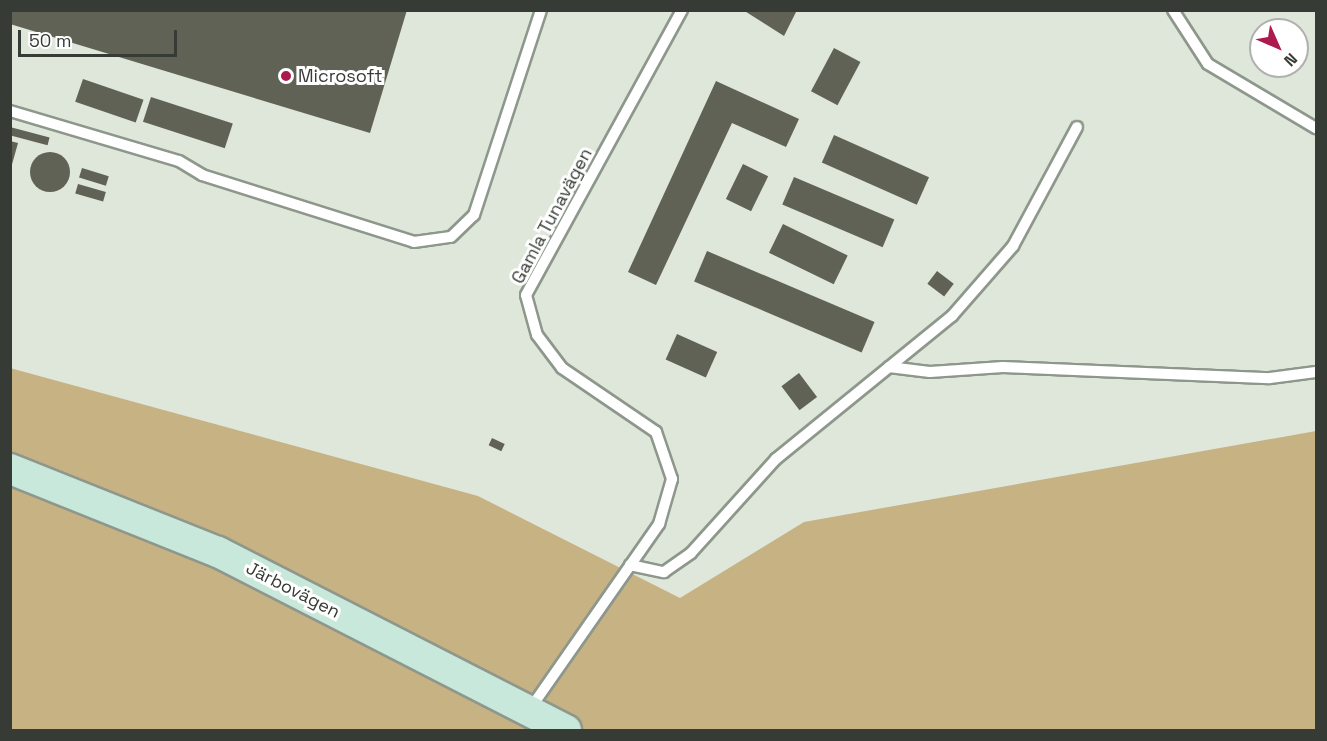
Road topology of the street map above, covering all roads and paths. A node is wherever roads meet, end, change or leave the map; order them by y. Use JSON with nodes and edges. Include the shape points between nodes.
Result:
{"nodes":[{"id":1,"x":542,"y":10,"type":"edge"},
{"id":2,"x":682,"y":10,"type":"edge"},
{"id":3,"x":1173,"y":10,"type":"edge"},
{"id":4,"x":10,"y":111,"type":"edge"},
{"id":5,"x":1077,"y":127,"type":"dead end"},
{"id":6,"x":1317,"y":128,"type":"edge"},
{"id":7,"x":889,"y":367,"type":"junction"},
{"id":8,"x":1317,"y":372,"type":"edge"},
{"id":9,"x":10,"y":469,"type":"edge"},
{"id":10,"x":630,"y":565,"type":"junction"},
{"id":11,"x":528,"y":711,"type":"junction"},
{"id":12,"x":566,"y":730,"type":"edge"}],
"edges":[{"from":1,"to":4,"type":"lane","via":[[474,216],[451,237],[414,242],[202,175],[179,161]]},
{"from":2,"to":10,"type":"lane","name":"Gamla Tunavägen","via":[[526,295],[537,335],[562,368],[656,432],[672,479],[659,524]]},
{"from":3,"to":6,"type":"lane","via":[[1208,64]]},
{"from":5,"to":7,"type":"lane","via":[[1013,246],[952,316]]},
{"from":7,"to":8,"type":"lane","via":[[930,372],[1003,367],[1270,378]]},
{"from":7,"to":10,"type":"lane","via":[[776,459],[691,553],[664,572]]},
{"from":9,"to":11,"type":"main road","name":"Järbovägen","via":[[218,552]]},
{"from":10,"to":11,"type":"lane","name":"Gamla Tunavägen"},
{"from":11,"to":12,"type":"main road","name":"Järbovägen"}]}
